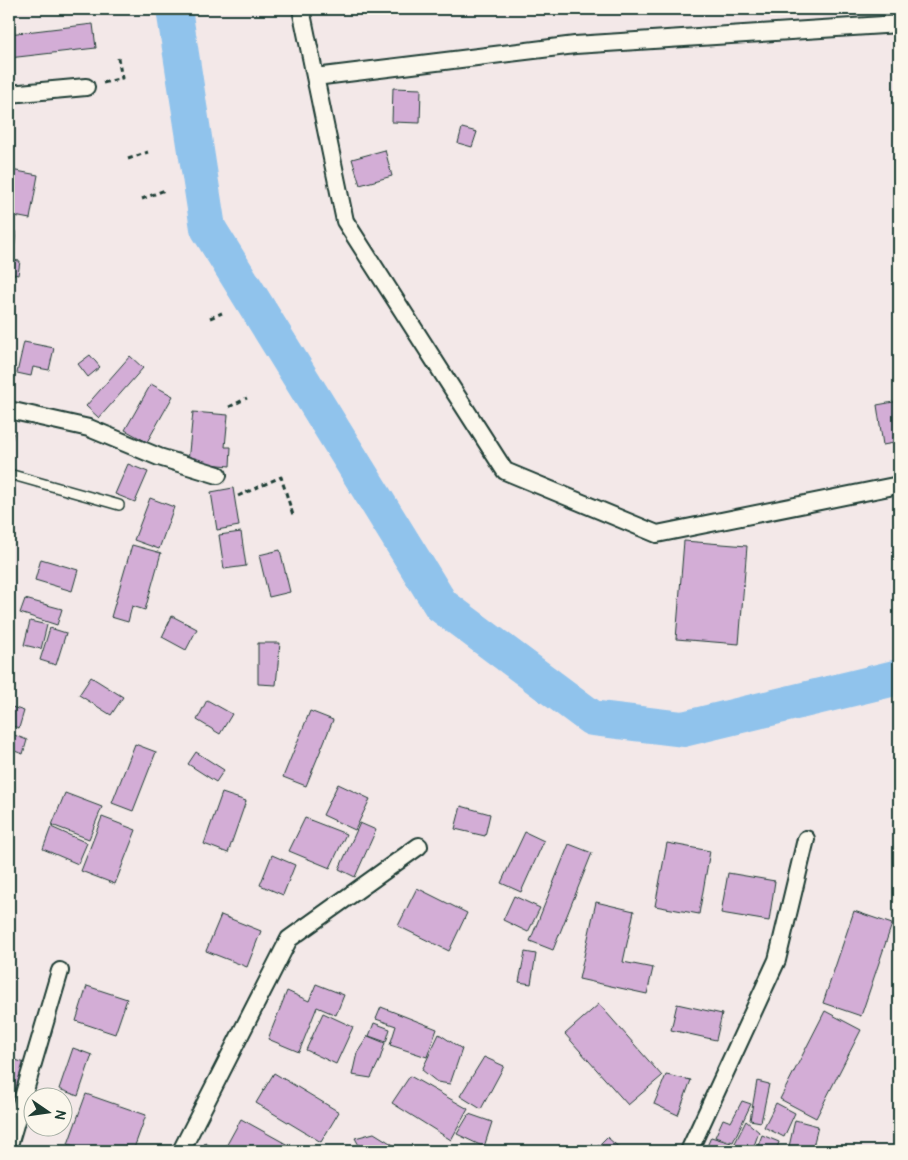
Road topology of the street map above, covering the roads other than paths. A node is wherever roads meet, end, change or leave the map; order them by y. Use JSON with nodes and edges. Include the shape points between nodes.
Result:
{"nodes":[{"id":1,"x":301,"y":9,"type":"edge"},
{"id":2,"x":899,"y":24,"type":"edge"},
{"id":3,"x":315,"y":77,"type":"junction"},
{"id":4,"x":86,"y":87,"type":"road end"},
{"id":5,"x":9,"y":94,"type":"edge"},
{"id":6,"x":9,"y":410,"type":"edge"},
{"id":7,"x":9,"y":474,"type":"edge"},
{"id":8,"x":218,"y":475,"type":"dead end"},
{"id":9,"x":899,"y":485,"type":"edge"},
{"id":10,"x":119,"y":505,"type":"dead end"},
{"id":11,"x":806,"y":839,"type":"dead end"},
{"id":12,"x":419,"y":846,"type":"dead end"},
{"id":13,"x":60,"y":971,"type":"dead end"},
{"id":14,"x":9,"y":1145,"type":"edge"},
{"id":15,"x":181,"y":1151,"type":"edge"},
{"id":16,"x":689,"y":1151,"type":"edge"}],
"edges":[{"from":1,"to":3,"type":"street"},
{"from":2,"to":3,"type":"street","via":[[575,45]]},
{"from":3,"to":9,"type":"street","via":[[344,222],[505,471],[657,534]]},
{"from":4,"to":5,"type":"street"},
{"from":6,"to":8,"type":"street","via":[[89,428],[159,458]]},
{"from":7,"to":10,"type":"lane"},
{"from":11,"to":16,"type":"street","via":[[777,960]]},
{"from":12,"to":15,"type":"street","via":[[289,939]]},
{"from":13,"to":14,"type":"street"}]}
